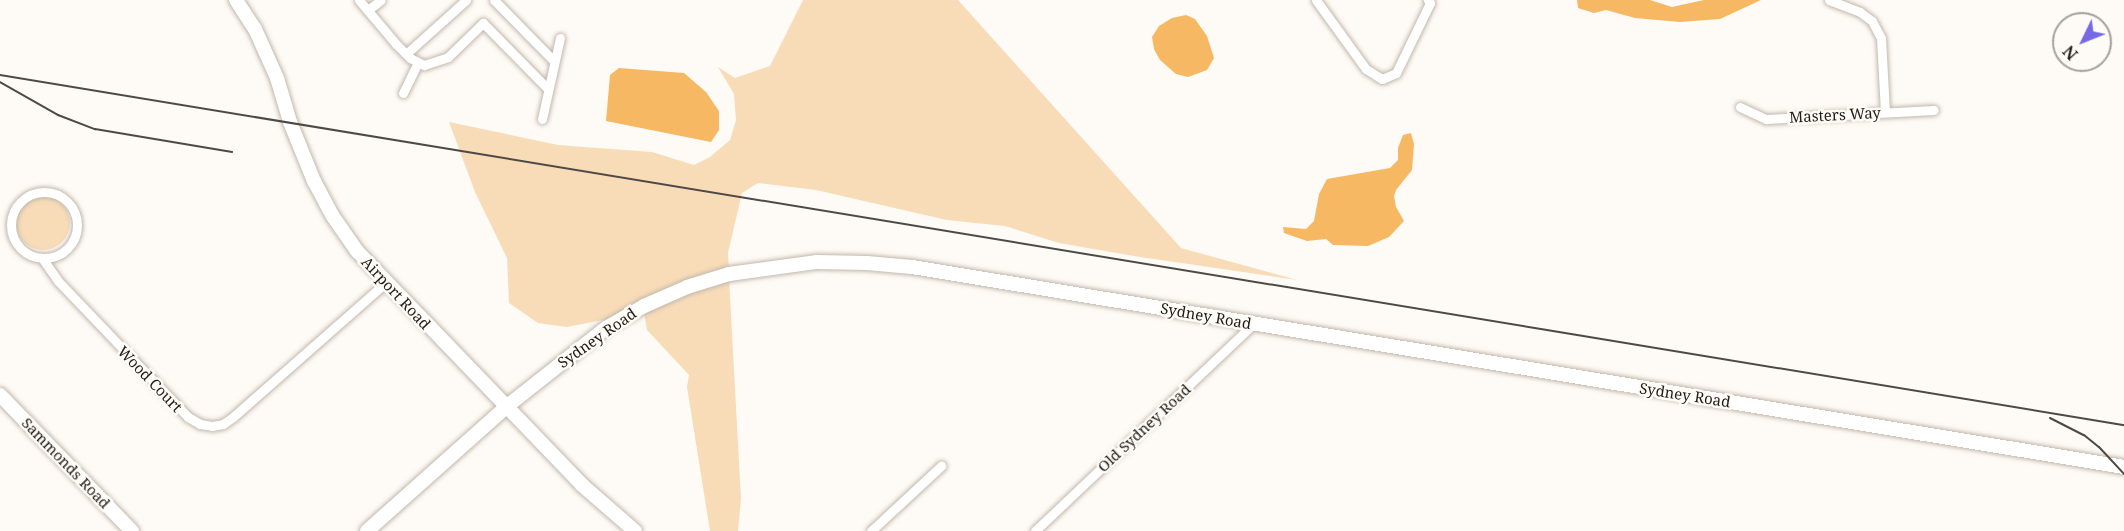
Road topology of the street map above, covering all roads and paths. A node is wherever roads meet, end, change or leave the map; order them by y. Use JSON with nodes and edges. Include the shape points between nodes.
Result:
{"nodes":[{"id":1,"x":236,"y":0,"type":"edge"},
{"id":2,"x":359,"y":0,"type":"edge"},
{"id":3,"x":381,"y":0,"type":"edge"},
{"id":4,"x":466,"y":0,"type":"edge"},
{"id":5,"x":494,"y":0,"type":"edge"},
{"id":6,"x":1316,"y":0,"type":"edge"},
{"id":7,"x":1428,"y":0,"type":"edge"},
{"id":8,"x":1829,"y":0,"type":"edge"},
{"id":9,"x":368,"y":10,"type":"junction"},
{"id":10,"x":560,"y":38,"type":"dead end"},
{"id":11,"x":406,"y":54,"type":"junction"},
{"id":12,"x":554,"y":62,"type":"junction"},
{"id":13,"x":418,"y":63,"type":"junction"},
{"id":14,"x":547,"y":88,"type":"junction"},
{"id":15,"x":403,"y":93,"type":"dead end"},
{"id":16,"x":1740,"y":107,"type":"dead end"},
{"id":17,"x":1934,"y":110,"type":"dead end"},
{"id":18,"x":1886,"y":112,"type":"junction"},
{"id":19,"x":542,"y":119,"type":"dead end"},
{"id":20,"x":42,"y":258,"type":"junction"},
{"id":21,"x":385,"y":283,"type":"junction"},
{"id":22,"x":1253,"y":324,"type":"junction"},
{"id":23,"x":0,"y":395,"type":"edge"},
{"id":24,"x":506,"y":407,"type":"junction"},
{"id":25,"x":941,"y":466,"type":"dead end"},
{"id":26,"x":2124,"y":467,"type":"edge"},
{"id":27,"x":132,"y":531,"type":"edge"},
{"id":28,"x":367,"y":531,"type":"edge"},
{"id":29,"x":635,"y":531,"type":"edge"},
{"id":30,"x":871,"y":531,"type":"edge"},
{"id":31,"x":1035,"y":531,"type":"edge"}],
"edges":[{"from":1,"to":21,"type":"street","name":"Airport Road","via":[[255,29],[277,78],[314,181],[357,251]]},
{"from":2,"to":9,"type":"street"},
{"from":3,"to":9,"type":"street"},
{"from":4,"to":11,"type":"street"},
{"from":5,"to":12,"type":"street"},
{"from":6,"to":7,"type":"street","via":[[1366,69],[1382,80],[1396,73],[1430,3]]},
{"from":8,"to":18,"type":"street","via":[[1860,12],[1872,21],[1881,38]]},
{"from":9,"to":11,"type":"street"},
{"from":10,"to":12,"type":"street"},
{"from":11,"to":13,"type":"street"},
{"from":12,"to":14,"type":"street"},
{"from":13,"to":14,"type":"street","via":[[430,64],[448,57],[483,23]]},
{"from":13,"to":15,"type":"street"},
{"from":14,"to":19,"type":"street"},
{"from":16,"to":18,"type":"street","name":"Masters Way","via":[[1766,119]]},
{"from":17,"to":18,"type":"street","name":"Masters Way"},
{"from":20,"to":20,"type":"street","name":"Wood Court","via":[[23,251],[16,243],[10,222],[19,202],[38,192],[50,192],[69,202],[78,223],[64,252]]},
{"from":20,"to":21,"type":"street","name":"Wood Court","via":[[58,281],[188,417],[212,426],[232,417]]},
{"from":21,"to":24,"type":"street","name":"Airport Road"},
{"from":22,"to":24,"type":"street","name":"Sydney Road","via":[[911,267],[817,262],[772,266],[718,277],[644,306],[606,328]]},
{"from":22,"to":26,"type":"street","name":"Sydney Road"},
{"from":22,"to":31,"type":"street","name":"Old Sydney Road"},
{"from":23,"to":27,"type":"street","name":"Sammonds Road"},
{"from":24,"to":28,"type":"street","name":"Sydney Road"},
{"from":24,"to":29,"type":"street","name":"Airport Road","via":[[582,485]]},
{"from":25,"to":30,"type":"street"}]}
